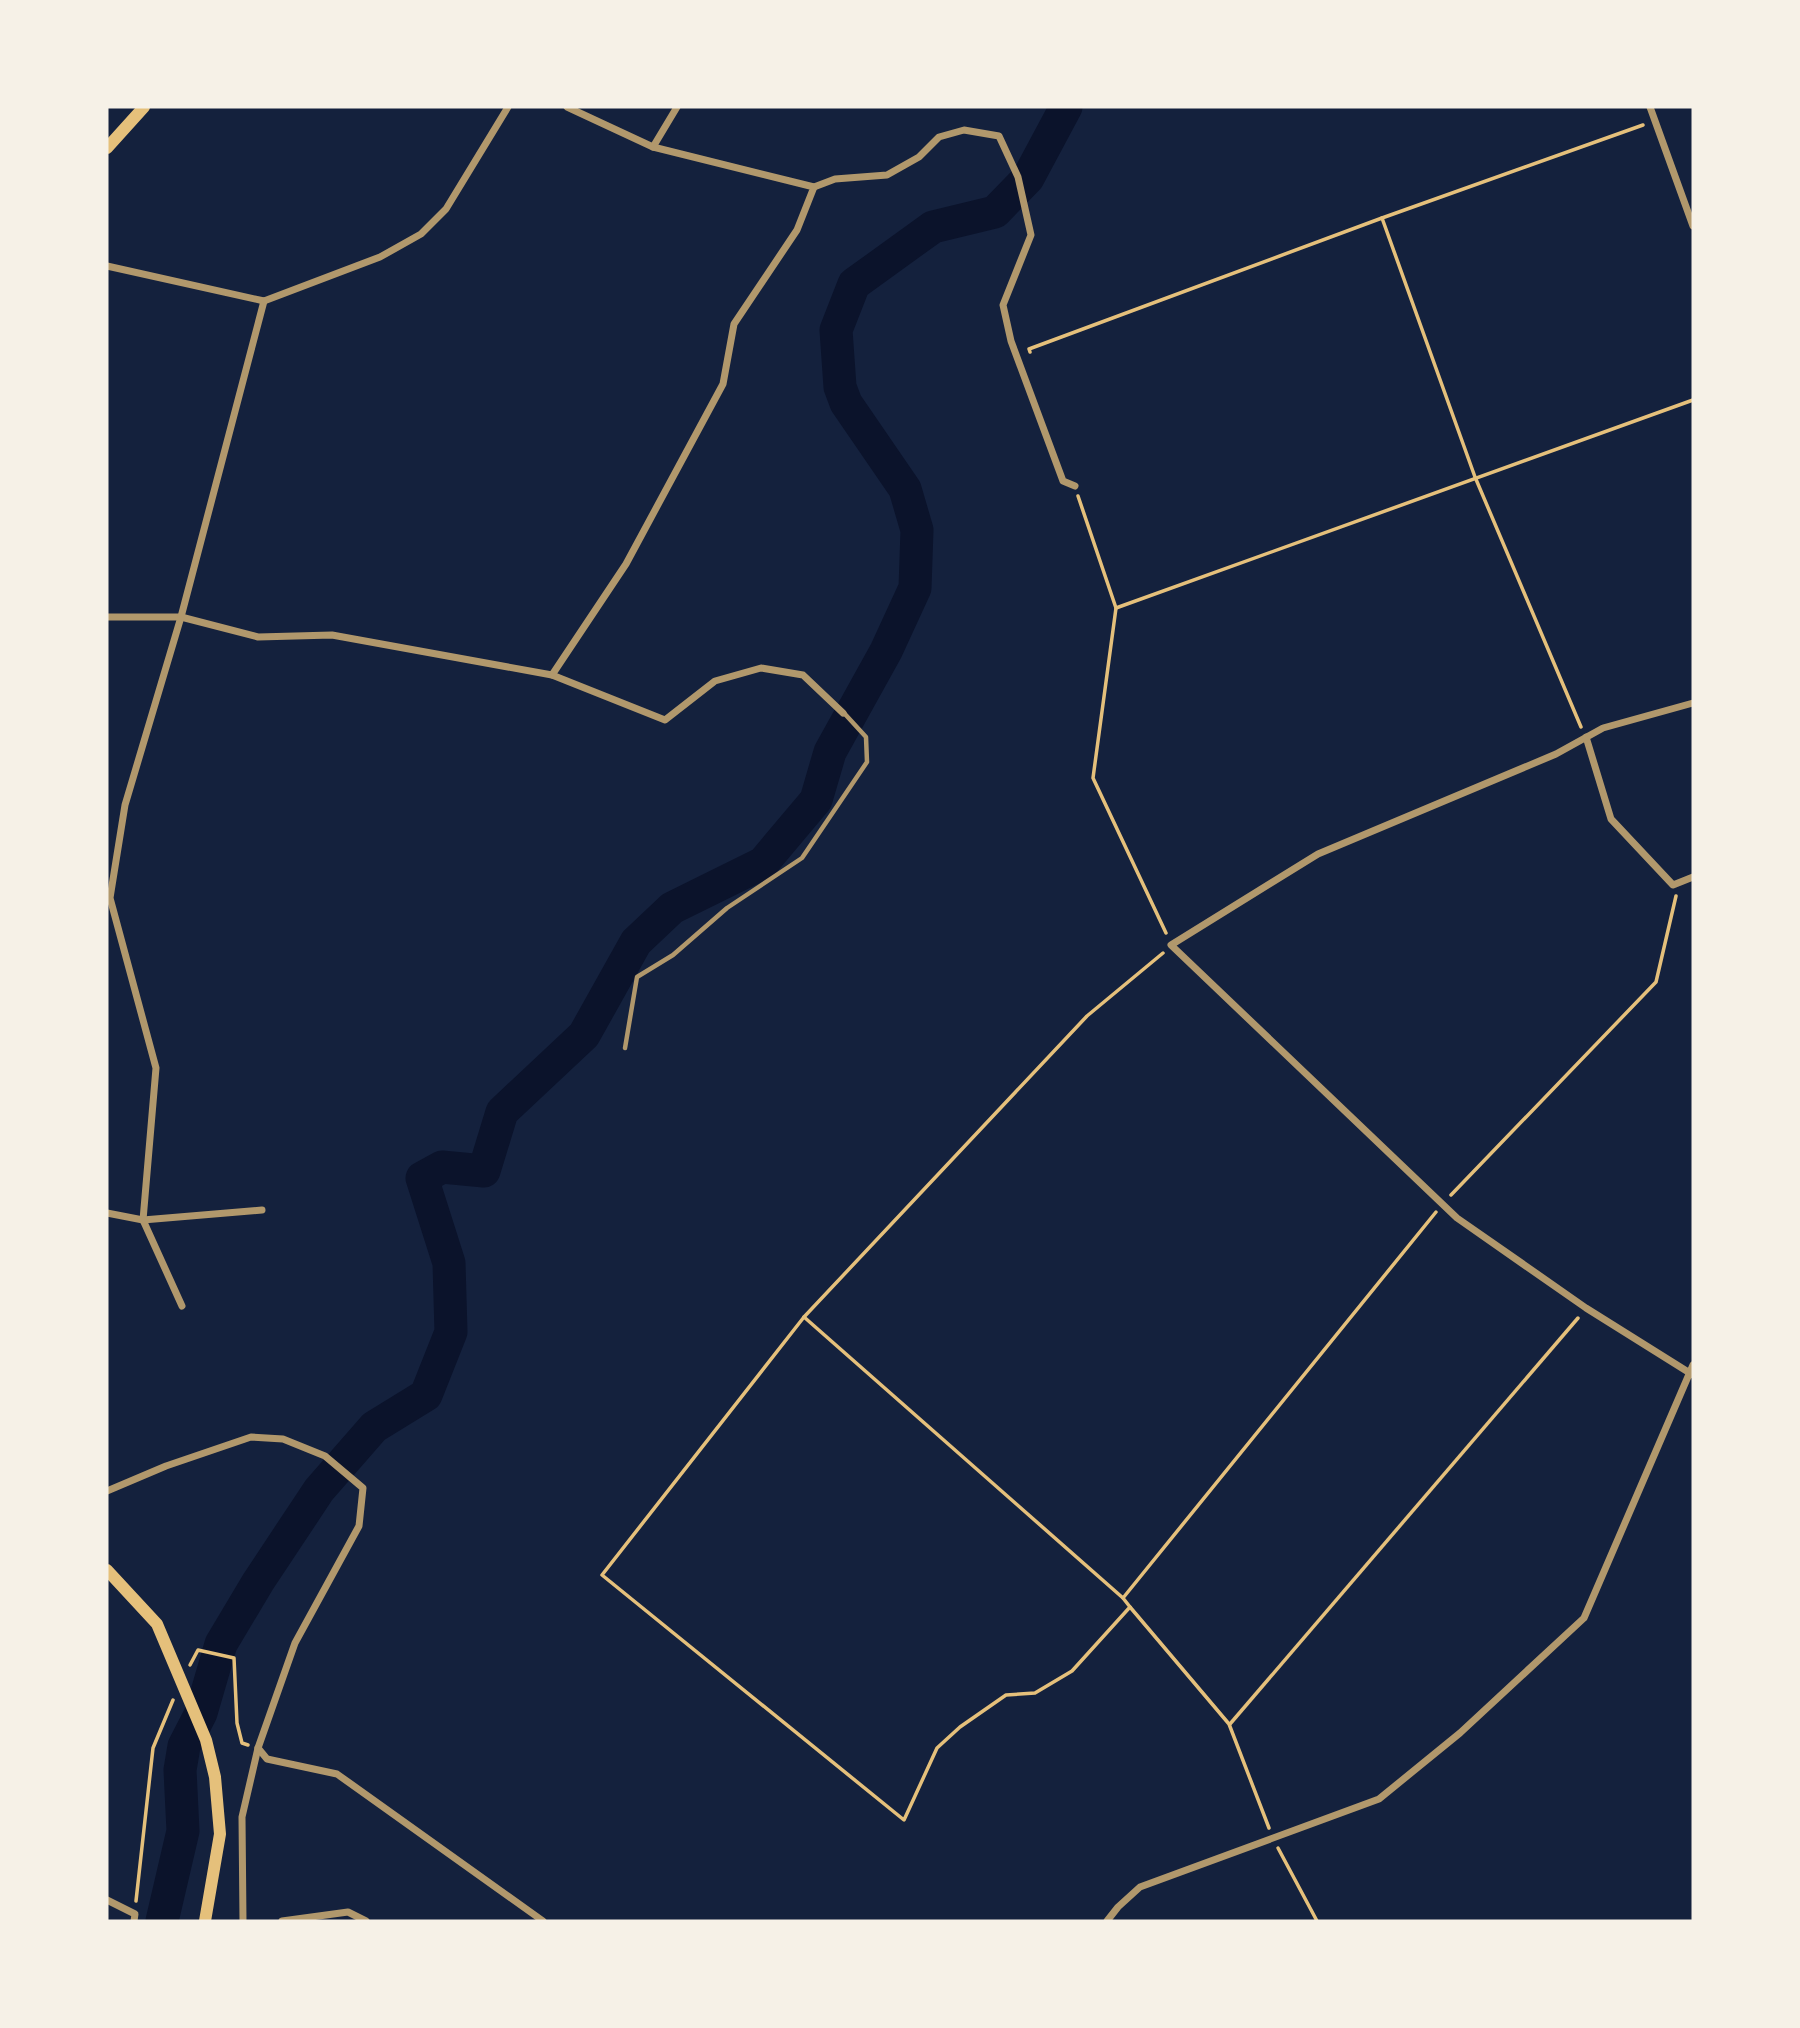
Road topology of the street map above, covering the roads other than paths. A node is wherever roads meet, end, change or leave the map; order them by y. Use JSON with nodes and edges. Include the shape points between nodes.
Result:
{"nodes":[{"id":1,"x":144,"y":107,"type":"edge"},
{"id":2,"x":508,"y":107,"type":"edge"},
{"id":3,"x":566,"y":107,"type":"edge"},
{"id":4,"x":677,"y":107,"type":"edge"},
{"id":5,"x":1650,"y":107,"type":"edge"},
{"id":6,"x":653,"y":147,"type":"junction"},
{"id":7,"x":107,"y":148,"type":"edge"},
{"id":8,"x":814,"y":187,"type":"junction"},
{"id":9,"x":1693,"y":226,"type":"edge"},
{"id":10,"x":107,"y":266,"type":"edge"},
{"id":11,"x":264,"y":301,"type":"junction"},
{"id":12,"x":1075,"y":486,"type":"road end"},
{"id":13,"x":107,"y":617,"type":"edge"},
{"id":14,"x":181,"y":617,"type":"junction"},
{"id":15,"x":552,"y":675,"type":"junction"},
{"id":16,"x":1693,"y":704,"type":"edge"},
{"id":17,"x":843,"y":713,"type":"joint"},
{"id":18,"x":1586,"y":737,"type":"junction"},
{"id":19,"x":1693,"y":877,"type":"edge"},
{"id":20,"x":108,"y":899,"type":"edge"},
{"id":21,"x":625,"y":1048,"type":"dead end"},
{"id":22,"x":262,"y":1210,"type":"dead end"},
{"id":23,"x":107,"y":1213,"type":"edge"},
{"id":24,"x":143,"y":1220,"type":"junction"},
{"id":25,"x":182,"y":1306,"type":"dead end"},
{"id":26,"x":1692,"y":1371,"type":"edge"},
{"id":27,"x":107,"y":1491,"type":"edge"},
{"id":28,"x":107,"y":1570,"type":"edge"},
{"id":29,"x":258,"y":1748,"type":"junction"},
{"id":30,"x":107,"y":1900,"type":"edge"},
{"id":31,"x":135,"y":1917,"type":"edge"},
{"id":32,"x":205,"y":1921,"type":"edge"},
{"id":33,"x":243,"y":1921,"type":"edge"},
{"id":34,"x":282,"y":1921,"type":"edge"},
{"id":35,"x":366,"y":1921,"type":"edge"},
{"id":36,"x":542,"y":1921,"type":"edge"},
{"id":37,"x":1107,"y":1921,"type":"edge"}],
"edges":[{"from":1,"to":7,"type":"main road"},
{"from":2,"to":11,"type":"street","via":[[446,209],[421,234],[380,257]]},
{"from":3,"to":6,"type":"street"},
{"from":4,"to":6,"type":"street"},
{"from":5,"to":9,"type":"street"},
{"from":6,"to":8,"type":"street"},
{"from":8,"to":12,"type":"street","via":[[835,179],[887,175],[919,157],[939,137],[964,130],[999,136],[1018,177],[1031,235],[1003,305],[1011,341],[1063,481]]},
{"from":8,"to":15,"type":"street","via":[[797,230],[734,324],[723,384],[704,420],[626,564]]},
{"from":10,"to":11,"type":"street"},
{"from":11,"to":14,"type":"street"},
{"from":13,"to":14,"type":"street"},
{"from":14,"to":15,"type":"street","via":[[258,637],[331,635]]},
{"from":14,"to":20,"type":"street","via":[[125,805]]},
{"from":15,"to":17,"type":"street","via":[[665,720],[715,681],[761,668],[803,675]]},
{"from":16,"to":18,"type":"street","via":[[1603,728]]},
{"from":17,"to":21,"type":"lane","via":[[866,737],[867,762],[836,811],[802,858],[637,977]]},
{"from":18,"to":19,"type":"street","via":[[1611,819],[1673,885]]},
{"from":18,"to":26,"type":"street","via":[[1556,754],[1318,854],[1171,945],[1457,1218],[1586,1308]]},
{"from":20,"to":24,"type":"street","via":[[156,1068]]},
{"from":22,"to":24,"type":"street"},
{"from":23,"to":24,"type":"street"},
{"from":24,"to":25,"type":"street"},
{"from":26,"to":37,"type":"street","via":[[1584,1618],[1460,1733],[1379,1799],[1140,1887]]},
{"from":27,"to":29,"type":"street","via":[[251,1437],[283,1439],[325,1456],[363,1488],[359,1526],[295,1643]]},
{"from":28,"to":32,"type":"main road","via":[[157,1624],[181,1668],[206,1740],[220,1834]]},
{"from":29,"to":33,"type":"street","via":[[242,1817]]},
{"from":29,"to":36,"type":"street","via":[[267,1759],[337,1774]]},
{"from":30,"to":31,"type":"street"},
{"from":34,"to":35,"type":"street","via":[[348,1912]]}]}
